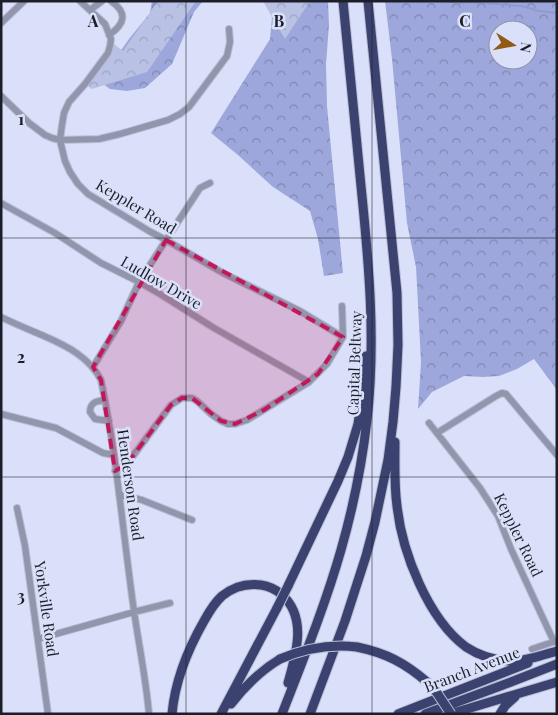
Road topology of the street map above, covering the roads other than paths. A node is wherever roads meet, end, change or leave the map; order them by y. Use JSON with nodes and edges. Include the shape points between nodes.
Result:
{"nodes":[{"id":1,"x":24,"y":1,"type":"edge"},
{"id":2,"x":80,"y":1,"type":"edge"},
{"id":3,"x":102,"y":1,"type":"edge"},
{"id":4,"x":111,"y":1,"type":"edge"},
{"id":5,"x":343,"y":1,"type":"edge"},
{"id":6,"x":368,"y":1,"type":"edge"},
{"id":7,"x":90,"y":10,"type":"junction"},
{"id":8,"x":1,"y":23,"type":"edge"},
{"id":9,"x":229,"y":29,"type":"dead end"},
{"id":10,"x":110,"y":35,"type":"junction"},
{"id":11,"x":1,"y":96,"type":"edge"},
{"id":12,"x":60,"y":140,"type":"junction"},
{"id":13,"x":210,"y":183,"type":"dead end"},
{"id":14,"x":1,"y":204,"type":"edge"},
{"id":15,"x":166,"y":240,"type":"junction"},
{"id":16,"x":368,"y":258,"type":"junction"},
{"id":17,"x":139,"y":282,"type":"junction"},
{"id":18,"x":342,"y":306,"type":"dead end"},
{"id":19,"x":1,"y":317,"type":"edge"},
{"id":20,"x":344,"y":337,"type":"junction"},
{"id":21,"x":93,"y":367,"type":"junction"},
{"id":22,"x":397,"y":368,"type":"junction"},
{"id":23,"x":309,"y":382,"type":"junction"},
{"id":24,"x":105,"y":400,"type":"junction"},
{"id":25,"x":1,"y":414,"type":"edge"},
{"id":26,"x":109,"y":421,"type":"junction"},
{"id":27,"x":429,"y":423,"type":"dead end"},
{"id":28,"x":437,"y":433,"type":"junction"},
{"id":29,"x":557,"y":455,"type":"edge"},
{"id":30,"x":114,"y":456,"type":"junction"},
{"id":31,"x":115,"y":471,"type":"junction"},
{"id":32,"x":120,"y":494,"type":"junction"},
{"id":33,"x":18,"y":508,"type":"dead end"},
{"id":34,"x":192,"y":520,"type":"dead end"},
{"id":35,"x":170,"y":603,"type":"dead end"},
{"id":36,"x":134,"y":612,"type":"junction"},
{"id":37,"x":38,"y":640,"type":"junction"},
{"id":38,"x":556,"y":646,"type":"edge"},
{"id":39,"x":532,"y":649,"type":"dead end"},
{"id":40,"x":557,"y":664,"type":"edge"},
{"id":41,"x":557,"y":682,"type":"edge"},
{"id":42,"x":521,"y":693,"type":"junction"},
{"id":43,"x":48,"y":714,"type":"edge"},
{"id":44,"x":149,"y":714,"type":"edge"},
{"id":45,"x":172,"y":714,"type":"edge"},
{"id":46,"x":223,"y":714,"type":"edge"},
{"id":47,"x":281,"y":714,"type":"edge"},
{"id":48,"x":311,"y":714,"type":"edge"},
{"id":49,"x":398,"y":714,"type":"edge"},
{"id":50,"x":425,"y":714,"type":"edge"},
{"id":51,"x":451,"y":714,"type":"edge"},
{"id":52,"x":500,"y":714,"type":"edge"}],
"edges":[{"from":1,"to":8,"type":"street"},
{"from":2,"to":7,"type":"street"},
{"from":3,"to":7,"type":"street"},
{"from":4,"to":10,"type":"street","name":"Keppler Road","via":[[119,7],[123,17],[117,30]]},
{"from":5,"to":16,"type":"highway","name":"Capital Beltway"},
{"from":6,"to":22,"type":"highway","via":[[397,283]]},
{"from":7,"to":10,"type":"street","via":[[105,24]]},
{"from":9,"to":12,"type":"street","via":[[227,56],[189,107],[180,114],[99,139]]},
{"from":10,"to":12,"type":"street","name":"Keppler Road","via":[[108,53],[64,113]]},
{"from":11,"to":12,"type":"street","via":[[40,132]]},
{"from":12,"to":15,"type":"street","name":"Keppler Road","via":[[70,172],[88,194]]},
{"from":13,"to":15,"type":"street","via":[[200,188]]},
{"from":14,"to":17,"type":"street","name":"Ludlow Drive","via":[[55,233],[100,263]]},
{"from":15,"to":17,"type":"street"},
{"from":15,"to":20,"type":"street","name":"Keppler Road","via":[[223,274],[300,311]]},
{"from":16,"to":46,"type":"highway","bridge":true,"via":[[368,324],[363,384],[358,424],[348,457]]},
{"from":16,"to":47,"type":"highway","name":"Capital Beltway","via":[[372,323],[370,384],[356,486],[332,580]]},
{"from":17,"to":21,"type":"street"},
{"from":17,"to":23,"type":"street","name":"Ludlow Drive"},
{"from":18,"to":20,"type":"street"},
{"from":19,"to":21,"type":"street","name":"Henderson Road","via":[[78,353]]},
{"from":20,"to":23,"type":"street","via":[[327,364]]},
{"from":21,"to":24,"type":"street","name":"Henderson Road","via":[[101,380]]},
{"from":22,"to":38,"type":"highway","via":[[397,507],[412,566],[432,606],[455,637],[467,648],[484,656],[520,661]]},
{"from":22,"to":48,"type":"highway","via":[[388,460],[375,522],[357,588]]},
{"from":23,"to":31,"type":"street","via":[[235,424],[221,421],[192,398],[182,398],[170,406],[126,464]]},
{"from":24,"to":26,"type":"street","name":"Henderson Road"},
{"from":24,"to":26,"type":"street","via":[[95,402],[90,412],[96,419]]},
{"from":25,"to":30,"type":"street","via":[[56,428]]},
{"from":26,"to":30,"type":"street","name":"Henderson Road"},
{"from":27,"to":28,"type":"street","name":"Keppler Road"},
{"from":28,"to":29,"type":"street","via":[[502,393]]},
{"from":28,"to":38,"type":"street","name":"Keppler Road","via":[[498,516]]},
{"from":30,"to":31,"type":"street","name":"Henderson Road"},
{"from":31,"to":32,"type":"street","name":"Henderson Road"},
{"from":32,"to":34,"type":"street"},
{"from":32,"to":36,"type":"street","name":"Henderson Road"},
{"from":33,"to":37,"type":"street","name":"Yorkville Road"},
{"from":35,"to":36,"type":"street"},
{"from":36,"to":37,"type":"street"},
{"from":36,"to":44,"type":"street","name":"Henderson Road"},
{"from":37,"to":43,"type":"street","name":"Yorkville Road"},
{"from":38,"to":39,"type":"street"},
{"from":38,"to":49,"type":"highway","name":"Branch Avenue"},
{"from":40,"to":50,"type":"highway"},
{"from":41,"to":42,"type":"highway"},
{"from":42,"to":51,"type":"highway"},
{"from":42,"to":52,"type":"highway"},
{"from":45,"to":47,"type":"highway","via":[[176,689],[189,652],[216,602],[234,588],[257,584],[271,588],[286,599],[298,625],[297,651]]},
{"from":46,"to":51,"type":"highway","bridge":true,"via":[[254,677],[280,659],[318,647],[344,646],[371,650],[402,663],[438,693]]}]}
